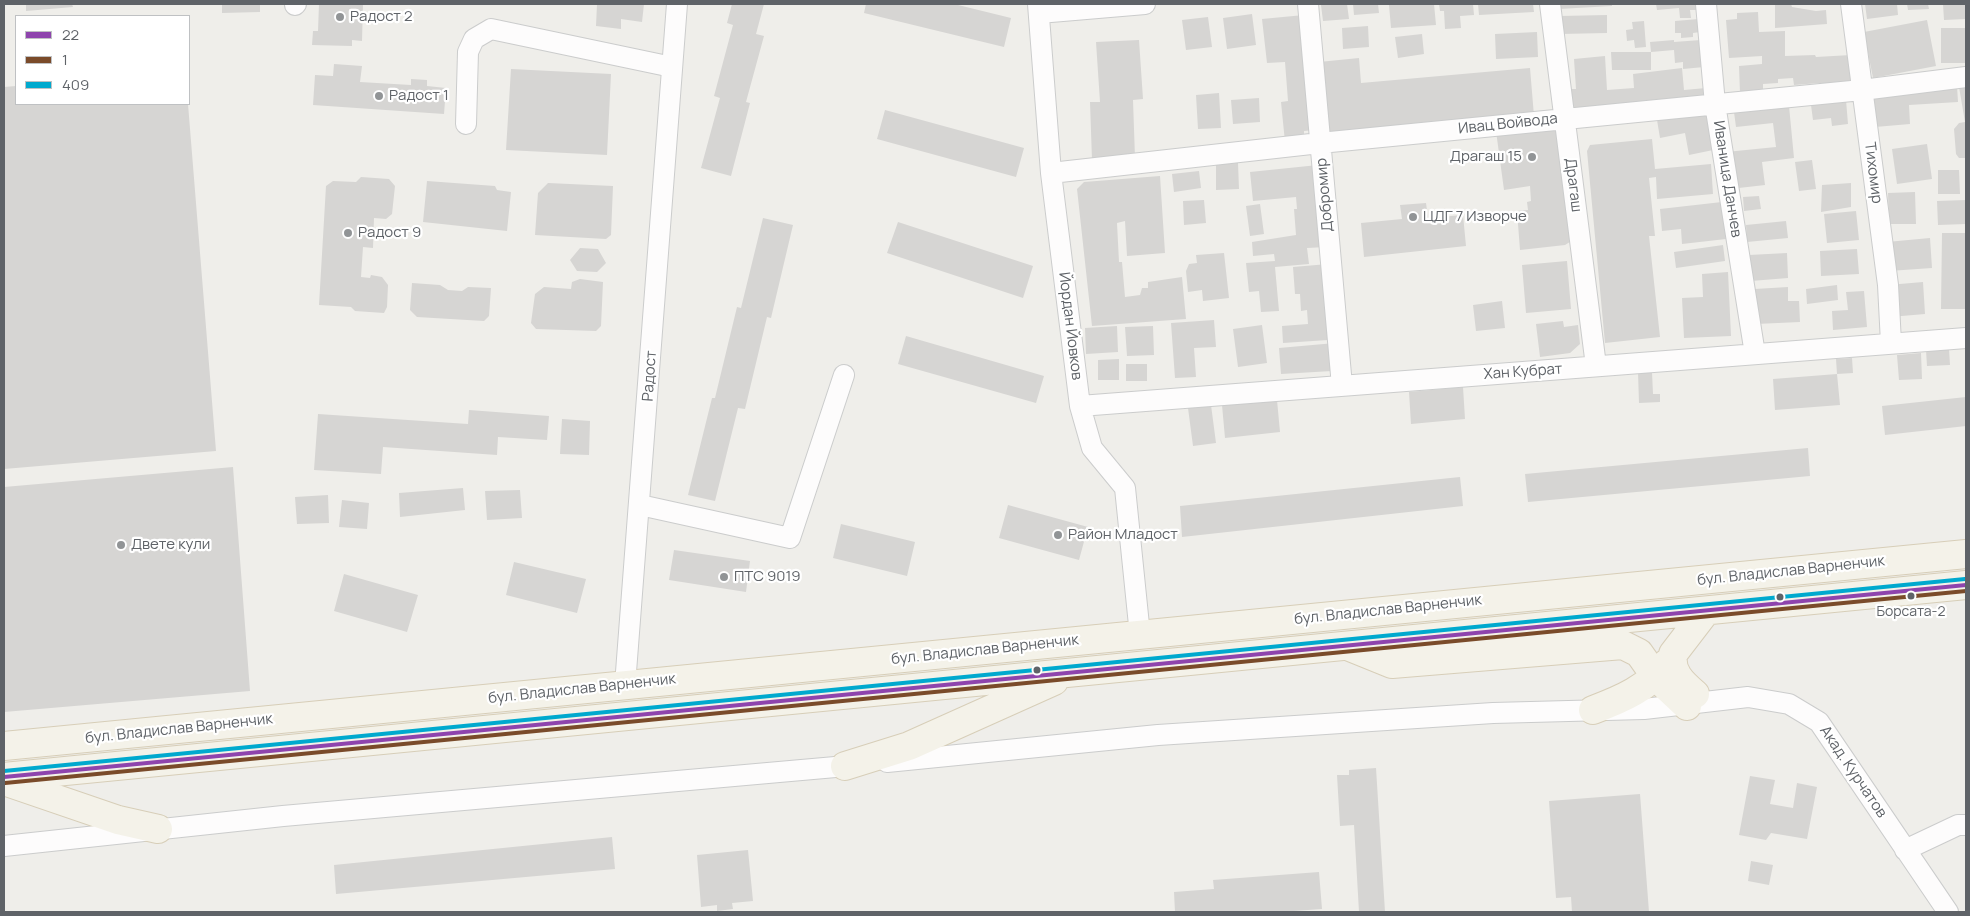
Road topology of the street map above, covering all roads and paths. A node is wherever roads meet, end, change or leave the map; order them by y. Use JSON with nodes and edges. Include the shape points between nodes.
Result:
{"nodes":[{"id":1,"x":677,"y":4,"type":"edge"},
{"id":2,"x":1145,"y":4,"type":"edge"},
{"id":3,"x":1308,"y":4,"type":"edge"},
{"id":4,"x":1550,"y":4,"type":"edge"},
{"id":5,"x":1706,"y":4,"type":"edge"},
{"id":6,"x":1851,"y":4,"type":"edge"},
{"id":7,"x":1038,"y":8,"type":"edge"},
{"id":8,"x":672,"y":67,"type":"junction"},
{"id":9,"x":1966,"y":77,"type":"edge"},
{"id":10,"x":1862,"y":90,"type":"junction"},
{"id":11,"x":1715,"y":104,"type":"junction"},
{"id":12,"x":1565,"y":118,"type":"junction"},
{"id":13,"x":466,"y":124,"type":"dead end"},
{"id":14,"x":1320,"y":143,"type":"junction"},
{"id":15,"x":1050,"y":173,"type":"junction"},
{"id":16,"x":1966,"y":338,"type":"edge"},
{"id":17,"x":1891,"y":343,"type":"junction"},
{"id":18,"x":1755,"y":354,"type":"junction"},
{"id":19,"x":1596,"y":366,"type":"junction"},
{"id":20,"x":844,"y":375,"type":"dead end"},
{"id":21,"x":1342,"y":386,"type":"junction"},
{"id":22,"x":1080,"y":406,"type":"junction"},
{"id":23,"x":640,"y":504,"type":"junction"},
{"id":24,"x":1966,"y":554,"type":"edge"},
{"id":25,"x":1966,"y":585,"type":"edge"},
{"id":26,"x":1706,"y":611,"type":"junction"},
{"id":27,"x":1140,"y":635,"type":"junction"},
{"id":28,"x":1347,"y":646,"type":"junction"},
{"id":29,"x":1673,"y":654,"type":"junction"},
{"id":30,"x":1070,"y":673,"type":"junction"},
{"id":31,"x":1656,"y":677,"type":"junction"},
{"id":32,"x":625,"y":685,"type":"junction"},
{"id":33,"x":1696,"y":704,"type":"junction"},
{"id":34,"x":1593,"y":710,"type":"junction"},
{"id":35,"x":4,"y":746,"type":"edge"},
{"id":36,"x":845,"y":766,"type":"junction"},
{"id":37,"x":4,"y":778,"type":"edge"},
{"id":38,"x":4,"y":781,"type":"edge"},
{"id":39,"x":1966,"y":825,"type":"edge"},
{"id":40,"x":158,"y":829,"type":"junction"},
{"id":41,"x":4,"y":846,"type":"edge"},
{"id":42,"x":1905,"y":850,"type":"junction"},
{"id":43,"x":1948,"y":912,"type":"edge"}],
"edges":[{"from":1,"to":8,"type":"street","name":"Радост"},
{"from":2,"to":7,"type":"street"},
{"from":3,"to":14,"type":"street","name":"Добромир"},
{"from":4,"to":12,"type":"street","name":"Драгаш"},
{"from":5,"to":11,"type":"street","name":"Иваница Данчев"},
{"from":6,"to":10,"type":"street","name":"Тихомир"},
{"from":7,"to":15,"type":"street","name":"Йордан Йовков"},
{"from":8,"to":13,"type":"street","via":[[491,29],[478,34],[470,44]]},
{"from":8,"to":23,"type":"street","name":"Радост"},
{"from":9,"to":10,"type":"street","name":"Ивац Войвода"},
{"from":10,"to":11,"type":"street","name":"Ивац Войвода"},
{"from":10,"to":17,"type":"street","name":"Тихомир","via":[[1888,285]]},
{"from":11,"to":12,"type":"street","name":"Ивац Войвода"},
{"from":11,"to":18,"type":"street","name":"Иваница Данчев"},
{"from":12,"to":14,"type":"street","name":"Ивац Войвода"},
{"from":12,"to":19,"type":"street","name":"Драгаш"},
{"from":14,"to":15,"type":"street","name":"Ивац Войвода"},
{"from":14,"to":21,"type":"street","name":"Добромир"},
{"from":15,"to":22,"type":"street","name":"Йордан Йовков"},
{"from":16,"to":17,"type":"street","name":"Хан Кубрат"},
{"from":17,"to":18,"type":"street","name":"Хан Кубрат"},
{"from":18,"to":19,"type":"street","name":"Хан Кубрат"},
{"from":19,"to":21,"type":"street","name":"Хан Кубрат"},
{"from":20,"to":23,"type":"street","via":[[790,538]]},
{"from":21,"to":22,"type":"street","name":"Хан Кубрат"},
{"from":22,"to":27,"type":"street","name":"Йордан Йовков","via":[[1092,448],[1125,488]]},
{"from":23,"to":32,"type":"street","name":"Радост"},
{"from":24,"to":27,"type":"main road","name":"бул. Владислав Варненчик"},
{"from":25,"to":26,"type":"main road","name":"бул. Владислав Варненчик"},
{"from":26,"to":28,"type":"main road","name":"бул. Владислав Варненчик"},
{"from":26,"to":29,"type":"main road"},
{"from":27,"to":32,"type":"main road","name":"бул. Владислав Варненчик"},
{"from":28,"to":30,"type":"main road","name":"бул. Владислав Варненчик"},
{"from":28,"to":31,"type":"main road","via":[[1392,664],[1623,644],[1639,653]]},
{"from":29,"to":31,"type":"main road"},
{"from":29,"to":33,"type":"main road","via":[[1672,668]]},
{"from":30,"to":36,"type":"main road","via":[[909,746]]},
{"from":30,"to":37,"type":"main road","name":"бул. Владислав Варненчик"},
{"from":31,"to":33,"type":"main road"},
{"from":31,"to":34,"type":"main road","via":[[1633,692]]},
{"from":32,"to":35,"type":"main road","name":"бул. Владислав Варненчик"},
{"from":33,"to":34,"type":"street","name":"Акад. Курчатов"},
{"from":33,"to":42,"type":"street","name":"Акад. Курчатов","via":[[1748,697],[1789,704],[1819,722]]},
{"from":34,"to":36,"type":"street","name":"Акад. Курчатов","via":[[1493,712],[1158,735]]},
{"from":36,"to":40,"type":"street","name":"Акад. Курчатов"},
{"from":38,"to":40,"type":"main road","via":[[118,820]]},
{"from":39,"to":42,"type":"street","via":[[1958,825]]},
{"from":40,"to":41,"type":"street","name":"Акад. Курчатов"},
{"from":42,"to":43,"type":"street","name":"Акад. Курчатов"}]}
